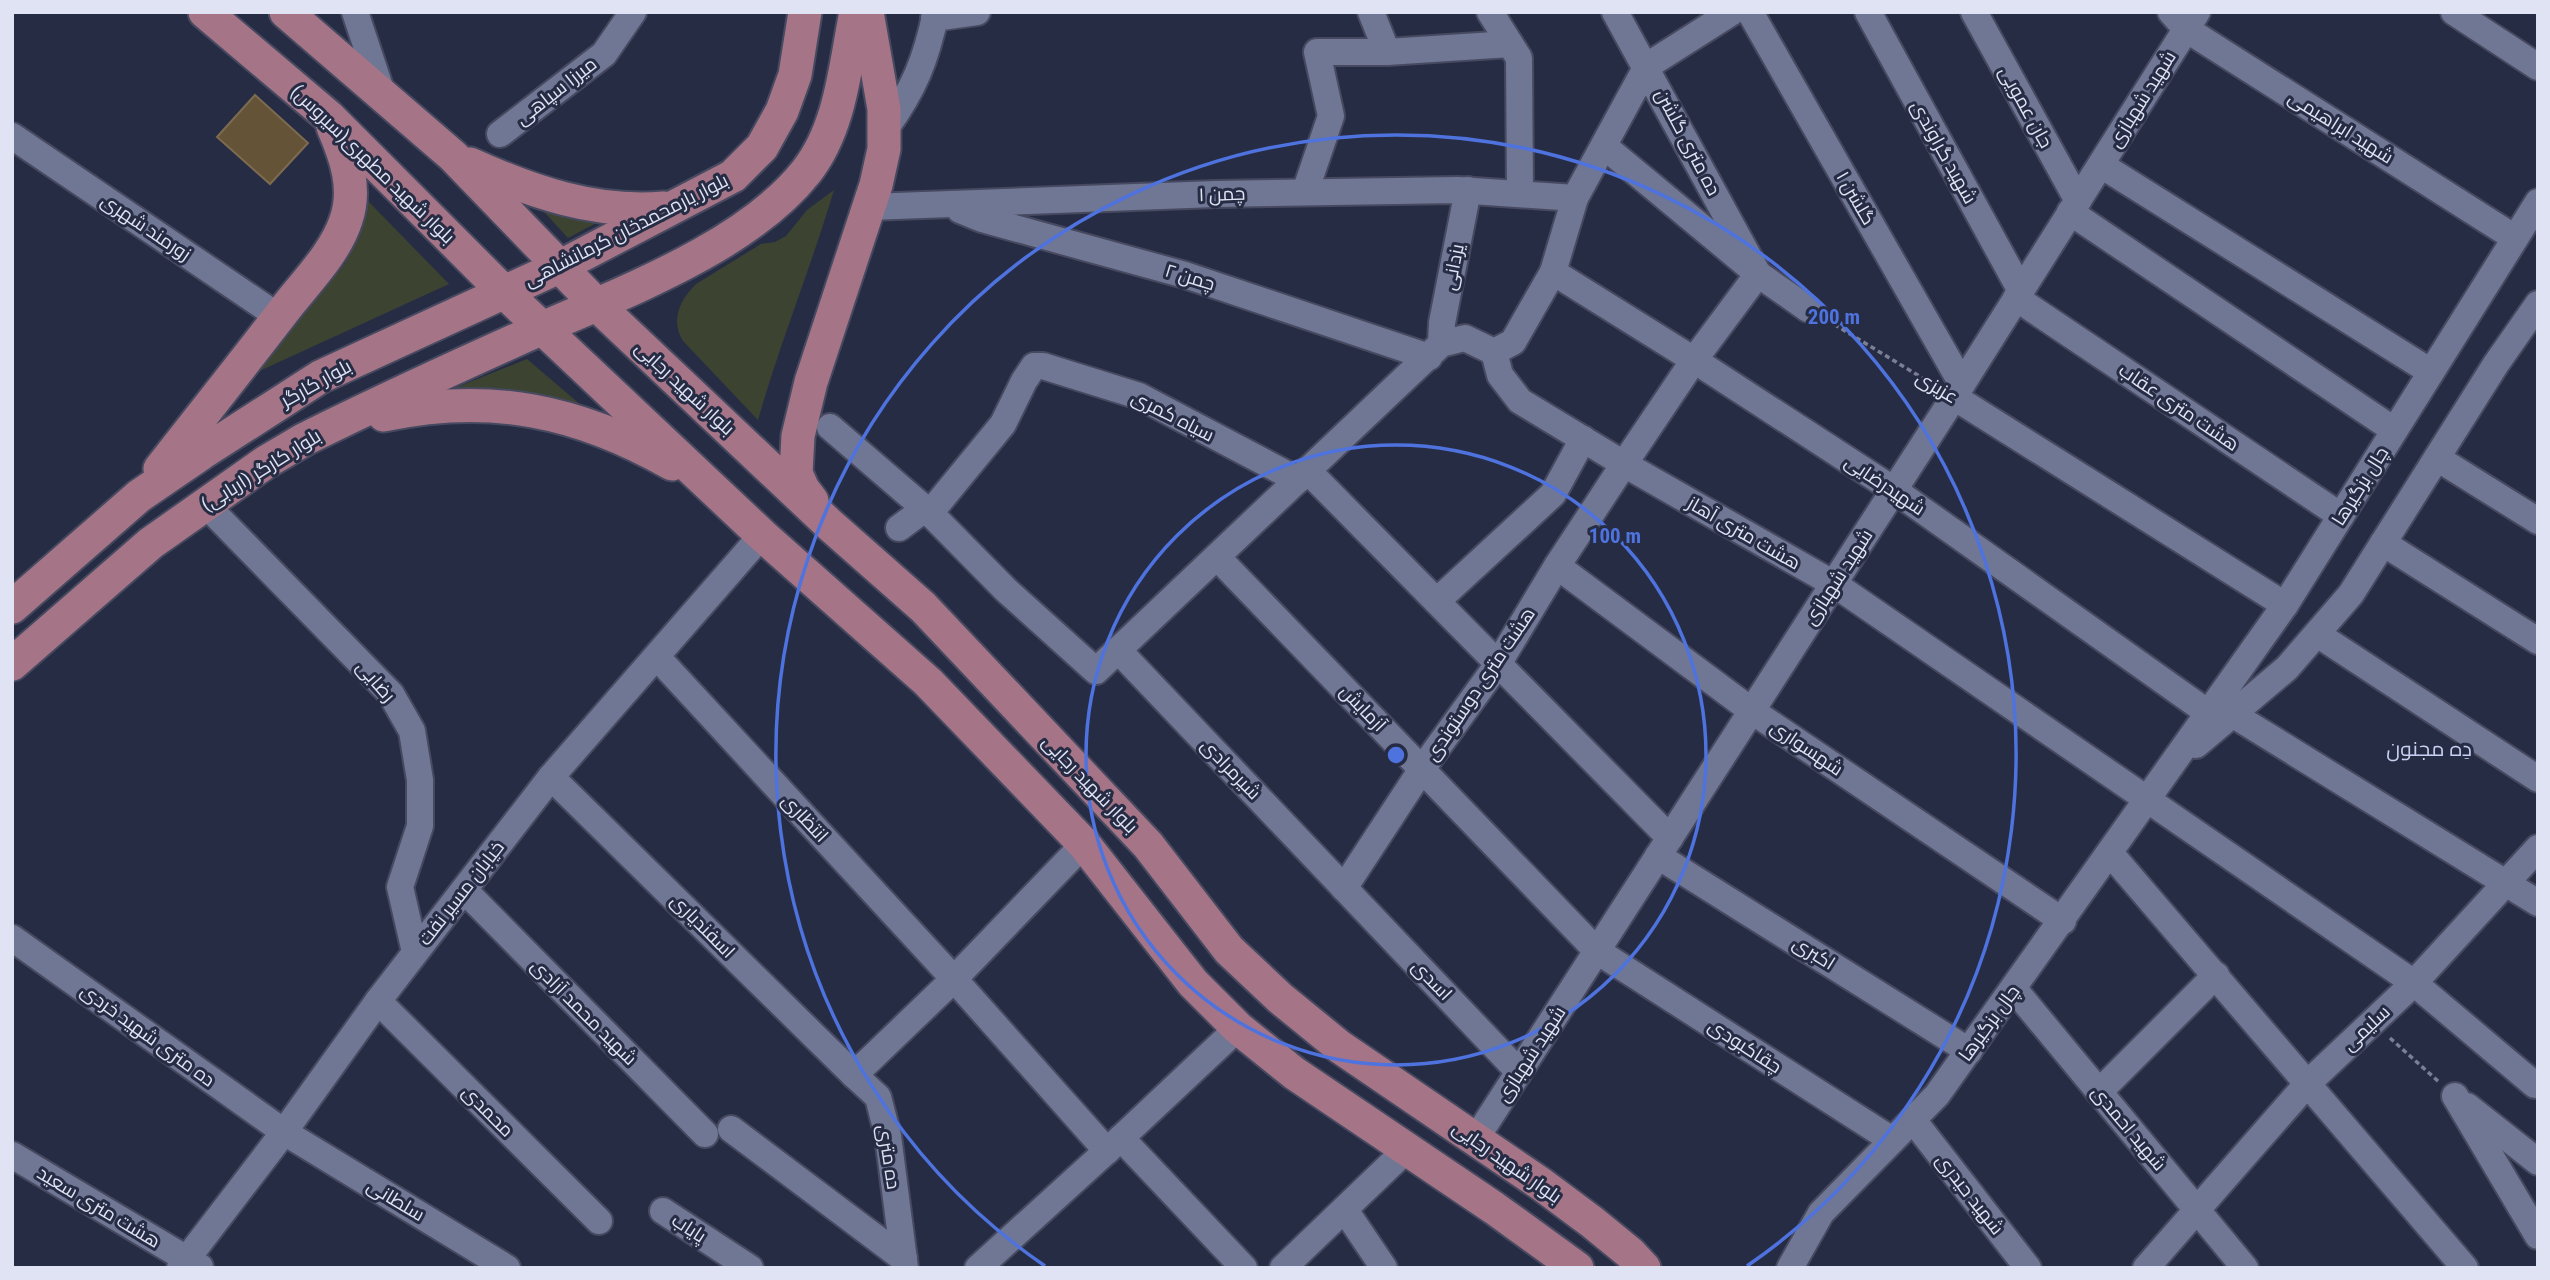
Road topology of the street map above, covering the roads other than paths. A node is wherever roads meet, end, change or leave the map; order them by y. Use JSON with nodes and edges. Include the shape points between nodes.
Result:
{"nodes":[{"id":1,"x":205,"y":12,"type":"edge"},
{"id":2,"x":286,"y":12,"type":"edge"},
{"id":3,"x":355,"y":12,"type":"edge"},
{"id":4,"x":633,"y":12,"type":"edge"},
{"id":5,"x":804,"y":12,"type":"edge"},
{"id":6,"x":856,"y":12,"type":"edge"},
{"id":7,"x":867,"y":12,"type":"edge"},
{"id":8,"x":977,"y":12,"type":"edge"},
{"id":9,"x":1371,"y":12,"type":"edge"},
{"id":10,"x":1490,"y":12,"type":"edge"},
{"id":11,"x":1615,"y":12,"type":"edge"},
{"id":12,"x":1732,"y":12,"type":"edge"},
{"id":13,"x":1749,"y":12,"type":"edge"},
{"id":14,"x":1868,"y":12,"type":"edge"},
{"id":15,"x":1974,"y":12,"type":"edge"},
{"id":16,"x":2455,"y":12,"type":"edge"},
{"id":17,"x":935,"y":15,"type":"edge"},
{"id":18,"x":2185,"y":18,"type":"edge"},
{"id":19,"x":1514,"y":51,"type":"junction"},
{"id":20,"x":1387,"y":52,"type":"junction"},
{"id":21,"x":1647,"y":66,"type":"junction"},
{"id":22,"x":2538,"y":67,"type":"edge"},
{"id":23,"x":383,"y":96,"type":"junction"},
{"id":24,"x":328,"y":116,"type":"junction"},
{"id":25,"x":886,"y":128,"type":"junction"},
{"id":26,"x":500,"y":134,"type":"dead end"},
{"id":27,"x":12,"y":136,"type":"edge"},
{"id":28,"x":1604,"y":146,"type":"junction"},
{"id":29,"x":453,"y":156,"type":"junction"},
{"id":30,"x":2101,"y":165,"type":"junction"},
{"id":31,"x":1468,"y":190,"type":"junction"},
{"id":32,"x":1305,"y":192,"type":"junction"},
{"id":33,"x":1520,"y":194,"type":"junction"},
{"id":34,"x":1575,"y":198,"type":"junction"},
{"id":35,"x":2538,"y":202,"type":"edge"},
{"id":36,"x":949,"y":205,"type":"junction"},
{"id":37,"x":674,"y":207,"type":"junction"},
{"id":38,"x":869,"y":207,"type":"junction"},
{"id":39,"x":2074,"y":207,"type":"junction"},
{"id":40,"x":2515,"y":237,"type":"junction"},
{"id":41,"x":561,"y":266,"type":"junction"},
{"id":42,"x":1553,"y":272,"type":"junction"},
{"id":43,"x":1758,"y":274,"type":"junction"},
{"id":44,"x":505,"y":293,"type":"junction"},
{"id":45,"x":2019,"y":295,"type":"junction"},
{"id":46,"x":597,"y":304,"type":"junction"},
{"id":47,"x":2538,"y":304,"type":"edge"},
{"id":48,"x":1808,"y":309,"type":"road end"},
{"id":49,"x":279,"y":317,"type":"junction"},
{"id":50,"x":544,"y":328,"type":"junction"},
{"id":51,"x":1435,"y":350,"type":"junction"},
{"id":52,"x":1494,"y":352,"type":"junction"},
{"id":53,"x":1694,"y":360,"type":"junction"},
{"id":54,"x":2431,"y":372,"type":"junction"},
{"id":55,"x":320,"y":377,"type":"junction"},
{"id":56,"x":1958,"y":390,"type":"junction"},
{"id":57,"x":345,"y":419,"type":"junction"},
{"id":58,"x":830,"y":427,"type":"dead end"},
{"id":59,"x":2394,"y":430,"type":"junction"},
{"id":60,"x":305,"y":439,"type":"junction"},
{"id":61,"x":1583,"y":439,"type":"junction"},
{"id":62,"x":2437,"y":457,"type":"junction"},
{"id":63,"x":1624,"y":464,"type":"junction"},
{"id":64,"x":1303,"y":476,"type":"junction"},
{"id":65,"x":710,"y":486,"type":"junction"},
{"id":66,"x":1894,"y":490,"type":"junction"},
{"id":67,"x":139,"y":496,"type":"junction"},
{"id":68,"x":205,"y":504,"type":"junction"},
{"id":69,"x":930,"y":513,"type":"junction"},
{"id":70,"x":2341,"y":516,"type":"junction"},
{"id":71,"x":2538,"y":521,"type":"edge"},
{"id":72,"x":830,"y":525,"type":"junction"},
{"id":73,"x":899,"y":528,"type":"dead end"},
{"id":74,"x":762,"y":535,"type":"junction"},
{"id":75,"x":2383,"y":543,"type":"junction"},
{"id":76,"x":1217,"y":557,"type":"junction"},
{"id":77,"x":1557,"y":566,"type":"junction"},
{"id":78,"x":1833,"y":584,"type":"junction"},
{"id":79,"x":1437,"y":601,"type":"junction"},
{"id":80,"x":2285,"y":605,"type":"junction"},
{"id":81,"x":12,"y":607,"type":"edge"},
{"id":82,"x":2317,"y":634,"type":"junction"},
{"id":83,"x":2538,"y":641,"type":"edge"},
{"id":84,"x":1118,"y":650,"type":"junction"},
{"id":85,"x":657,"y":657,"type":"junction"},
{"id":86,"x":12,"y":664,"type":"edge"},
{"id":87,"x":1498,"y":664,"type":"junction"},
{"id":88,"x":1752,"y":711,"type":"junction"},
{"id":89,"x":2220,"y":713,"type":"junction"},
{"id":90,"x":1422,"y":769,"type":"junction"},
{"id":91,"x":551,"y":777,"type":"junction"},
{"id":92,"x":2538,"y":779,"type":"edge"},
{"id":93,"x":2149,"y":799,"type":"junction"},
{"id":94,"x":1084,"y":844,"type":"junction"},
{"id":95,"x":1664,"y":847,"type":"junction"},
{"id":96,"x":2538,"y":848,"type":"edge"},
{"id":97,"x":2110,"y":853,"type":"junction"},
{"id":98,"x":2506,"y":883,"type":"junction"},
{"id":99,"x":1345,"y":888,"type":"junction"},
{"id":100,"x":464,"y":890,"type":"junction"},
{"id":101,"x":2538,"y":902,"type":"edge"},
{"id":102,"x":2063,"y":921,"type":"junction"},
{"id":103,"x":12,"y":938,"type":"edge"},
{"id":104,"x":1220,"y":938,"type":"junction"},
{"id":105,"x":1597,"y":951,"type":"junction"},
{"id":106,"x":415,"y":952,"type":"junction"},
{"id":107,"x":1183,"y":971,"type":"junction"},
{"id":108,"x":2216,"y":975,"type":"junction"},
{"id":109,"x":954,"y":979,"type":"junction"},
{"id":110,"x":2414,"y":984,"type":"junction"},
{"id":111,"x":2014,"y":989,"type":"junction"},
{"id":112,"x":377,"y":1001,"type":"junction"},
{"id":113,"x":1238,"y":1028,"type":"junction"},
{"id":114,"x":1969,"y":1051,"type":"junction"},
{"id":115,"x":861,"y":1069,"type":"junction"},
{"id":116,"x":1520,"y":1072,"type":"junction"},
{"id":117,"x":2538,"y":1082,"type":"edge"},
{"id":118,"x":2308,"y":1083,"type":"junction"},
{"id":119,"x":2099,"y":1092,"type":"junction"},
{"id":120,"x":1913,"y":1120,"type":"junction"},
{"id":121,"x":732,"y":1129,"type":"dead end"},
{"id":122,"x":284,"y":1132,"type":"junction"},
{"id":123,"x":705,"y":1134,"type":"dead end"},
{"id":124,"x":1475,"y":1140,"type":"junction"},
{"id":125,"x":1892,"y":1140,"type":"junction"},
{"id":126,"x":1114,"y":1145,"type":"junction"},
{"id":127,"x":1406,"y":1150,"type":"junction"},
{"id":128,"x":12,"y":1155,"type":"edge"},
{"id":129,"x":2538,"y":1163,"type":"edge"},
{"id":130,"x":1345,"y":1210,"type":"junction"},
{"id":131,"x":663,"y":1211,"type":"dead end"},
{"id":132,"x":2197,"y":1211,"type":"junction"},
{"id":133,"x":599,"y":1221,"type":"dead end"},
{"id":134,"x":2538,"y":1236,"type":"edge"},
{"id":135,"x":904,"y":1263,"type":"edge"},
{"id":136,"x":189,"y":1265,"type":"edge"},
{"id":137,"x":507,"y":1268,"type":"edge"},
{"id":138,"x":750,"y":1268,"type":"edge"},
{"id":139,"x":978,"y":1268,"type":"edge"},
{"id":140,"x":1244,"y":1268,"type":"edge"},
{"id":141,"x":1283,"y":1268,"type":"edge"},
{"id":142,"x":1384,"y":1268,"type":"edge"},
{"id":143,"x":1577,"y":1268,"type":"edge"},
{"id":144,"x":1644,"y":1268,"type":"edge"},
{"id":145,"x":1790,"y":1268,"type":"edge"},
{"id":146,"x":2028,"y":1268,"type":"edge"},
{"id":147,"x":2146,"y":1268,"type":"edge"},
{"id":148,"x":2245,"y":1268,"type":"edge"},
{"id":149,"x":2465,"y":1268,"type":"edge"}],
"edges":[{"from":1,"to":24,"type":"main road","name":"بلوار شهید مطهری(سیروس)"},
{"from":2,"to":23,"type":"main road"},
{"from":3,"to":23,"type":"street"},
{"from":4,"to":26,"type":"street","name":"میرزا سپاهی","via":[[604,54]]},
{"from":5,"to":37,"type":"main road","name":"بلوار یارمحمدخان کرمانشاهی","via":[[795,75],[762,147],[733,176]]},
{"from":6,"to":46,"type":"main road","via":[[833,124],[806,172],[732,235]]},
{"from":7,"to":25,"type":"main road"},
{"from":8,"to":17,"type":"street"},
{"from":9,"to":20,"type":"street"},
{"from":10,"to":19,"type":"street"},
{"from":11,"to":21,"type":"street","name":"ده متری گلشن"},
{"from":12,"to":21,"type":"street"},
{"from":13,"to":56,"type":"street","name":"گلشن ۱"},
{"from":14,"to":45,"type":"street","name":"شهید گراوندی"},
{"from":15,"to":39,"type":"street","name":"جان عمویی"},
{"from":16,"to":22,"type":"street"},
{"from":17,"to":25,"type":"street","via":[[920,71]]},
{"from":18,"to":30,"type":"street","name":"شهید شهبازی"},
{"from":18,"to":40,"type":"street","name":"شهید ابراهیمی"},
{"from":19,"to":20,"type":"street"},
{"from":19,"to":33,"type":"street"},
{"from":20,"to":32,"type":"street","via":[[1317,52],[1331,116]]},
{"from":21,"to":28,"type":"street"},
{"from":21,"to":43,"type":"street","name":"ده متری گلشن"},
{"from":23,"to":29,"type":"main road"},
{"from":24,"to":44,"type":"main road","name":"بلوار شهید مطهری(سیروس)"},
{"from":24,"to":49,"type":"main road","via":[[345,154],[351,202],[346,222],[320,264]]},
{"from":25,"to":38,"type":"main road"},
{"from":27,"to":49,"type":"street","name":"زورمند شهری"},
{"from":28,"to":34,"type":"street"},
{"from":28,"to":43,"type":"street"},
{"from":29,"to":37,"type":"main road","via":[[547,194],[593,206],[630,210]]},
{"from":29,"to":41,"type":"main road"},
{"from":30,"to":39,"type":"street","name":"شهید شهبازی"},
{"from":30,"to":54,"type":"street"},
{"from":31,"to":32,"type":"street","name":"چمن ۱"},
{"from":31,"to":33,"type":"street","name":"چمن ۱"},
{"from":31,"to":51,"type":"street","name":"یزدانی"},
{"from":32,"to":36,"type":"street","name":"چمن ۱"},
{"from":33,"to":34,"type":"street","name":"چمن ۱"},
{"from":34,"to":42,"type":"street"},
{"from":35,"to":40,"type":"street","name":"چال بزگیرها"},
{"from":36,"to":38,"type":"street","name":"چمن ۱"},
{"from":36,"to":51,"type":"street","name":"چمن ۲","via":[[982,219]]},
{"from":37,"to":41,"type":"main road","name":"بلوار یارمحمدخان کرمانشاهی"},
{"from":38,"to":72,"type":"main road","via":[[811,382],[795,455],[803,489]]},
{"from":39,"to":45,"type":"street","name":"شهید شهبازی"},
{"from":39,"to":59,"type":"street"},
{"from":40,"to":54,"type":"street","name":"چال بزگیرها"},
{"from":41,"to":44,"type":"main road","name":"بلوار یارمحمدخان کرمانشاهی"},
{"from":41,"to":46,"type":"main road","name":"بلوار شهید رجایی"},
{"from":42,"to":52,"type":"street","via":[[1513,342]]},
{"from":42,"to":53,"type":"street","name":"شهیدرضایی"},
{"from":43,"to":48,"type":"street"},
{"from":43,"to":53,"type":"street","name":"هشت متری دوستوندی"},
{"from":44,"to":50,"type":"main road"},
{"from":44,"to":55,"type":"main road","name":"بلوار کارگر"},
{"from":45,"to":56,"type":"street","name":"شهید شهبازی"},
{"from":45,"to":70,"type":"street","name":"هشت متری عقاب"},
{"from":46,"to":50,"type":"main road"},
{"from":46,"to":72,"type":"main road","name":"بلوار شهید رجایی"},
{"from":47,"to":62,"type":"street","name":"چال بزگیرها"},
{"from":49,"to":67,"type":"main road"},
{"from":50,"to":57,"type":"main road","name":"بلوار کارگر (اربابی)"},
{"from":50,"to":65,"type":"main road"},
{"from":51,"to":52,"type":"street","via":[[1465,338]]},
{"from":51,"to":64,"type":"street"},
{"from":52,"to":61,"type":"street","name":"هشت متری آهاز","via":[[1500,374],[1520,401]]},
{"from":53,"to":63,"type":"street","name":"هشت متری دوستوندی"},
{"from":53,"to":66,"type":"street","name":"شهیدرضایی"},
{"from":54,"to":59,"type":"street","name":"چال بزگیرها"},
{"from":55,"to":57,"type":"main road","via":[[342,379],[354,390],[354,405]]},
{"from":55,"to":67,"type":"main road","name":"بلوار کارگر"},
{"from":56,"to":66,"type":"street","name":"شهید شهبازی"},
{"from":56,"to":80,"type":"street","name":"عزیزی"},
{"from":57,"to":60,"type":"main road","name":"بلوار کارگر (اربابی)"},
{"from":58,"to":69,"type":"street"},
{"from":59,"to":70,"type":"street","name":"چال بزگیرها"},
{"from":60,"to":65,"type":"main road","via":[[405,410],[491,405],[589,425],[646,449]]},
{"from":60,"to":68,"type":"main road","name":"بلوار کارگر (اربابی)"},
{"from":61,"to":63,"type":"street","name":"هشت متری آهاز"},
{"from":61,"to":79,"type":"street","via":[[1553,494]]},
{"from":62,"to":71,"type":"street"},
{"from":62,"to":75,"type":"street","name":"چال بزگیرها"},
{"from":63,"to":77,"type":"street","name":"هشت متری دوستوندی"},
{"from":63,"to":78,"type":"street","name":"هشت متری آهاز"},
{"from":64,"to":69,"type":"street","name":"سیاه کمری","via":[[1139,396],[1034,366],[1003,424]]},
{"from":64,"to":76,"type":"street"},
{"from":64,"to":79,"type":"street","name":"سیاه کمری"},
{"from":65,"to":74,"type":"main road"},
{"from":66,"to":78,"type":"street","name":"شهید شهبازی"},
{"from":66,"to":89,"type":"street","name":"شهیدرضایی"},
{"from":67,"to":81,"type":"main road"},
{"from":68,"to":86,"type":"main road","name":"بلوار کارگر (اربابی)","via":[[151,542]]},
{"from":68,"to":106,"type":"street","name":"رضایی","via":[[391,694],[412,732],[420,780],[420,826],[400,887]]},
{"from":69,"to":73,"type":"street","via":[[919,513]]},
{"from":69,"to":84,"type":"street","via":[[1096,671]]},
{"from":70,"to":80,"type":"street","name":"چال بزگیرها"},
{"from":72,"to":104,"type":"main road","name":"بلوار شهید رجایی","via":[[923,607],[1148,845]]},
{"from":74,"to":85,"type":"street","name":"خیابان مسیر نفت"},
{"from":74,"to":94,"type":"main road","via":[[928,682]]},
{"from":75,"to":82,"type":"street","name":"چال بزگیرها","via":[[2351,594]]},
{"from":75,"to":83,"type":"street"},
{"from":76,"to":84,"type":"street"},
{"from":76,"to":90,"type":"street","name":"آزمایش"},
{"from":77,"to":87,"type":"street","name":"هشت متری دوستوندی"},
{"from":77,"to":88,"type":"street","name":"شهسواری"},
{"from":78,"to":88,"type":"street","name":"شهید شهبازی"},
{"from":78,"to":93,"type":"street","name":"هشت متری آهاز"},
{"from":79,"to":87,"type":"street","name":"سیاه کمری"},
{"from":80,"to":89,"type":"street","name":"چال بزگیرها"},
{"from":82,"to":89,"type":"street","name":"چال بزگیرها","via":[[2287,668]]},
{"from":82,"to":92,"type":"street"},
{"from":84,"to":99,"type":"street","name":"شیرمرادی"},
{"from":85,"to":91,"type":"street","name":"خیابان مسیر نفت"},
{"from":85,"to":109,"type":"street","name":"انتظاری"},
{"from":87,"to":90,"type":"street","name":"هشت متری دوستوندی"},
{"from":87,"to":95,"type":"street","name":"اکبری"},
{"from":88,"to":95,"type":"street","name":"شهید شهبازی"},
{"from":88,"to":102,"type":"street","name":"شهسواری"},
{"from":89,"to":93,"type":"street","name":"چال بزگیرها","via":[[2173,764]]},
{"from":89,"to":98,"type":"street","name":"شهیدرضایی"},
{"from":90,"to":99,"type":"street","name":"هشت متری دوستوندی"},
{"from":90,"to":105,"type":"street","name":"آزمایش"},
{"from":91,"to":100,"type":"street","name":"خیابان مسیر نفت"},
{"from":91,"to":115,"type":"street","name":"اسفندیاری"},
{"from":93,"to":97,"type":"street","name":"چال بزگیرها"},
{"from":93,"to":110,"type":"street","name":"هشت متری آهاز"},
{"from":94,"to":107,"type":"main road"},
{"from":94,"to":109,"type":"street"},
{"from":95,"to":105,"type":"street","name":"شهید شهبازی"},
{"from":95,"to":114,"type":"street","name":"اکبری"},
{"from":96,"to":98,"type":"street","name":"سلیمی"},
{"from":97,"to":102,"type":"street","name":"چال بزگیرها"},
{"from":97,"to":108,"type":"street"},
{"from":98,"to":101,"type":"street","name":"شهیدرضایی"},
{"from":98,"to":110,"type":"street","name":"سلیمی"},
{"from":99,"to":116,"type":"street","name":"اسدی"},
{"from":100,"to":106,"type":"street","name":"خیابان مسیر نفت"},
{"from":100,"to":123,"type":"street","name":"شهید محمد آزادی"},
{"from":102,"to":111,"type":"street","name":"چال بزگیرها"},
{"from":103,"to":122,"type":"street","name":"ده متری شهید خردی"},
{"from":104,"to":107,"type":"main road"},
{"from":104,"to":124,"type":"main road","name":"بلوار شهید رجایی","via":[[1280,998],[1340,1047]]},
{"from":105,"to":116,"type":"street","name":"شهید شهبازی"},
{"from":105,"to":125,"type":"street","name":"چقاکبودی"},
{"from":106,"to":112,"type":"street","name":"خیابان مسیر نفت"},
{"from":107,"to":113,"type":"main road"},
{"from":108,"to":118,"type":"street"},
{"from":108,"to":119,"type":"street"},
{"from":109,"to":115,"type":"street"},
{"from":109,"to":126,"type":"street","name":"انتظاری"},
{"from":110,"to":117,"type":"street","name":"هشت متری آهاز","via":[[2535,1085]]},
{"from":110,"to":118,"type":"street","name":"سلیمی"},
{"from":111,"to":114,"type":"street","name":"چال بزگیرها"},
{"from":111,"to":119,"type":"street","name":"شهید احمدی"},
{"from":112,"to":122,"type":"street","name":"خیابان مسیر نفت"},
{"from":112,"to":133,"type":"street","name":"محمدی"},
{"from":113,"to":126,"type":"street"},
{"from":113,"to":127,"type":"main road","via":[[1294,1073]]},
{"from":114,"to":120,"type":"street","name":"چال بزگیرها"},
{"from":115,"to":135,"type":"street","name":"ده متری","via":[[878,1097],[888,1136]]},
{"from":116,"to":124,"type":"street","name":"شهید شهبازی"},
{"from":118,"to":132,"type":"street","name":"سلیمی"},
{"from":118,"to":149,"type":"street"},
{"from":119,"to":132,"type":"street","name":"شهید احمدی"},
{"from":120,"to":125,"type":"street","name":"چال بزگیرها"},
{"from":120,"to":146,"type":"street","name":"شهید حیدری"},
{"from":121,"to":135,"type":"street"},
{"from":122,"to":136,"type":"street","name":"خیابان مسیر نفت"},
{"from":122,"to":137,"type":"street","name":"سلطانی"},
{"from":124,"to":144,"type":"main road","name":"بلوار شهید رجایی","via":[[1592,1222]]},
{"from":125,"to":145,"type":"street","name":"چال بزگیرها","via":[[1821,1213]]},
{"from":126,"to":139,"type":"street"},
{"from":126,"to":140,"type":"street","name":"انتظاری"},
{"from":127,"to":130,"type":"street"},
{"from":127,"to":143,"type":"main road"},
{"from":128,"to":136,"type":"street","name":"هشت متری سعید"},
{"from":129,"to":134,"type":"street","via":[[2455,1096]]},
{"from":130,"to":141,"type":"street"},
{"from":130,"to":142,"type":"street"},
{"from":131,"to":138,"type":"street","name":"پایاب"},
{"from":132,"to":147,"type":"street","name":"سلیمی"},
{"from":132,"to":148,"type":"street","name":"شهید احمدی"}]}
